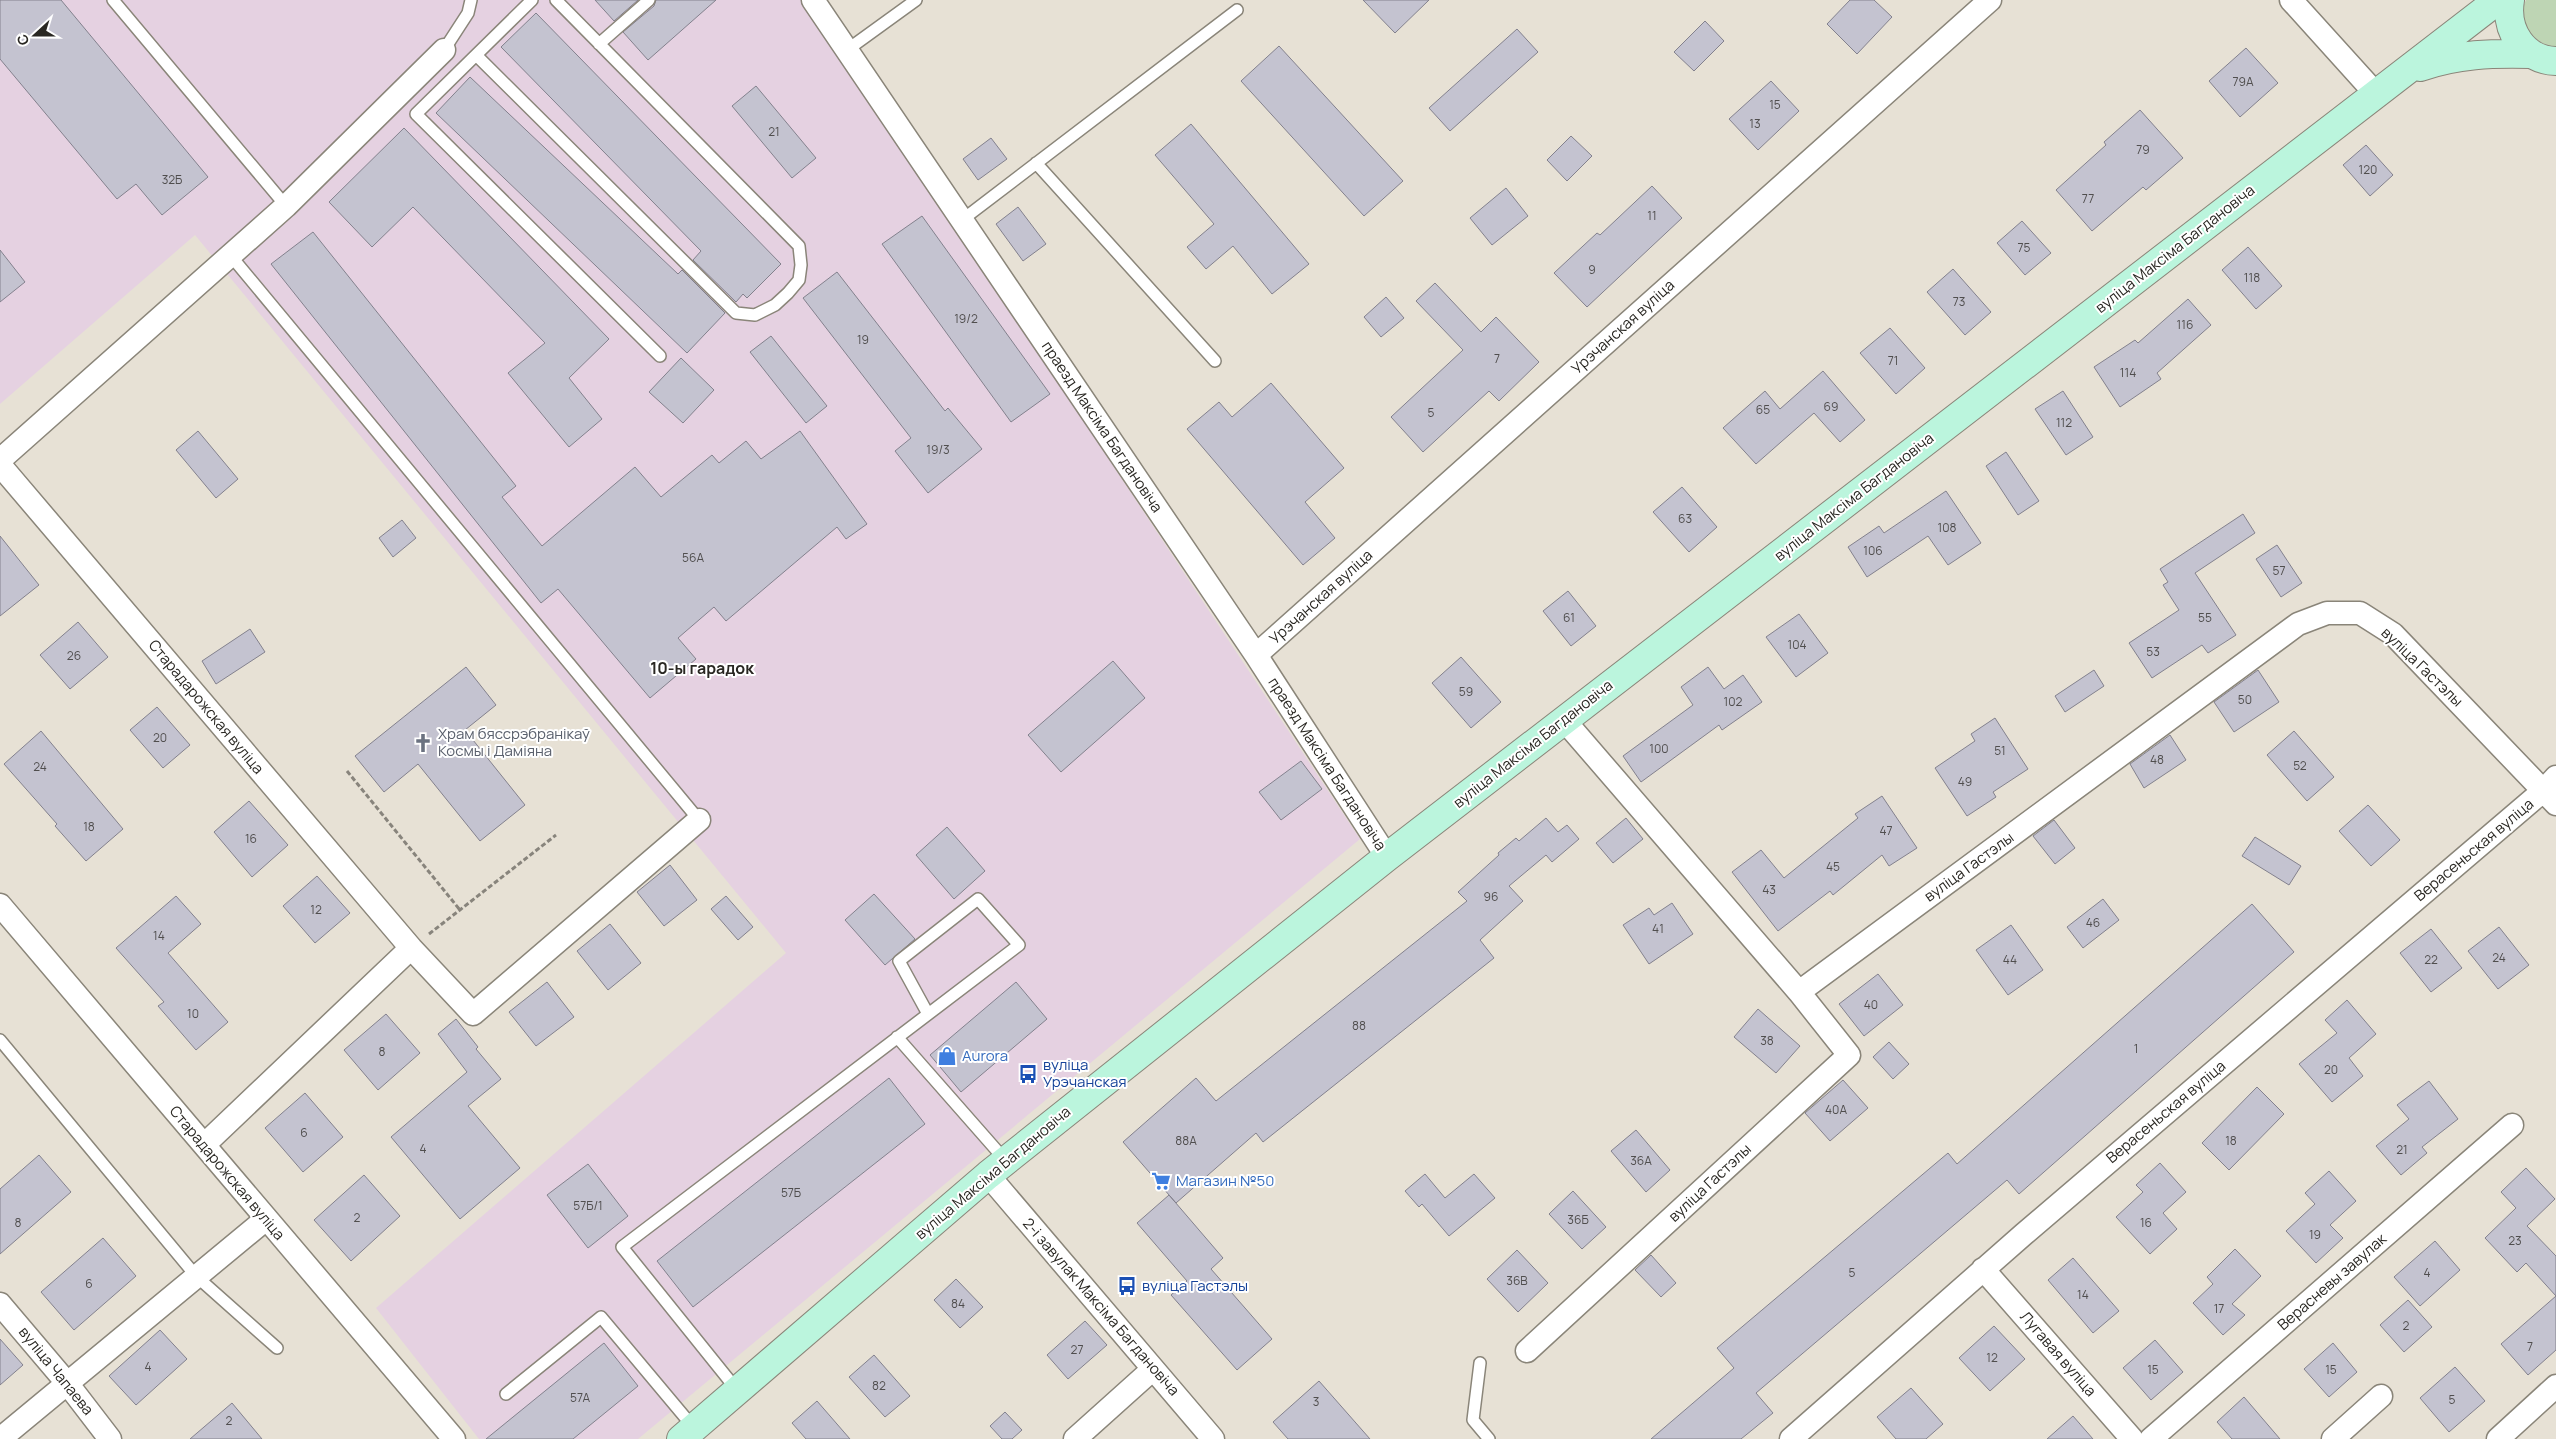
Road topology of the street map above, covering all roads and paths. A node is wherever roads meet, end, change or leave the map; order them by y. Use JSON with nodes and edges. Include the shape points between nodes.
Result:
{"nodes":[{"id":1,"x":113,"y":0,"type":"edge"},
{"id":2,"x":471,"y":0,"type":"edge"},
{"id":3,"x":532,"y":0,"type":"edge"},
{"id":4,"x":556,"y":0,"type":"edge"},
{"id":5,"x":648,"y":0,"type":"edge"},
{"id":6,"x":813,"y":0,"type":"edge"},
{"id":7,"x":916,"y":0,"type":"edge"},
{"id":8,"x":1990,"y":0,"type":"edge"},
{"id":9,"x":2291,"y":0,"type":"edge"},
{"id":10,"x":2498,"y":0,"type":"edge"},
{"id":11,"x":2510,"y":0,"type":"edge"},
{"id":12,"x":1237,"y":10,"type":"dead end"},
{"id":13,"x":599,"y":44,"type":"junction"},
{"id":14,"x":444,"y":50,"type":"joint"},
{"id":15,"x":847,"y":50,"type":"junction"},
{"id":16,"x":476,"y":54,"type":"junction"},
{"id":17,"x":2544,"y":57,"type":"edge"},
{"id":18,"x":2405,"y":72,"type":"junction"},
{"id":19,"x":2376,"y":94,"type":"junction"},
{"id":20,"x":1036,"y":163,"type":"junction"},
{"id":21,"x":286,"y":206,"type":"junction"},
{"id":22,"x":962,"y":220,"type":"junction"},
{"id":23,"x":231,"y":256,"type":"junction"},
{"id":24,"x":660,"y":356,"type":"dead end"},
{"id":25,"x":1215,"y":361,"type":"dead end"},
{"id":26,"x":0,"y":460,"type":"edge"},
{"id":27,"x":0,"y":465,"type":"edge"},
{"id":28,"x":1256,"y":655,"type":"junction"},
{"id":29,"x":1564,"y":720,"type":"junction"},
{"id":30,"x":347,"y":771,"type":"dead end"},
{"id":31,"x":2552,"y":790,"type":"edge"},
{"id":32,"x":699,"y":820,"type":"joint"},
{"id":33,"x":556,"y":835,"type":"dead end"},
{"id":34,"x":1387,"y":857,"type":"junction"},
{"id":35,"x":0,"y":906,"type":"edge"},
{"id":36,"x":460,"y":910,"type":"junction"},
{"id":37,"x":411,"y":948,"type":"junction"},
{"id":38,"x":1799,"y":992,"type":"junction"},
{"id":39,"x":928,"y":1014,"type":"junction"},
{"id":40,"x":897,"y":1037,"type":"junction"},
{"id":41,"x":0,"y":1040,"type":"edge"},
{"id":42,"x":2512,"y":1125,"type":"dead end"},
{"id":43,"x":204,"y":1145,"type":"junction"},
{"id":44,"x":997,"y":1168,"type":"junction"},
{"id":45,"x":266,"y":1220,"type":"junction"},
{"id":46,"x":1983,"y":1269,"type":"junction"},
{"id":47,"x":196,"y":1276,"type":"junction"},
{"id":48,"x":0,"y":1304,"type":"edge"},
{"id":49,"x":277,"y":1348,"type":"dead end"},
{"id":50,"x":1527,"y":1351,"type":"dead end"},
{"id":51,"x":1480,"y":1363,"type":"dead end"},
{"id":52,"x":1153,"y":1369,"type":"junction"},
{"id":53,"x":68,"y":1383,"type":"junction"},
{"id":54,"x":2556,"y":1386,"type":"edge"},
{"id":55,"x":737,"y":1390,"type":"junction"},
{"id":56,"x":506,"y":1394,"type":"dead end"},
{"id":57,"x":2381,"y":1396,"type":"dead end"},
{"id":58,"x":687,"y":1433,"type":"edge"},
{"id":59,"x":0,"y":1439,"type":"edge"},
{"id":60,"x":110,"y":1439,"type":"edge"},
{"id":61,"x":454,"y":1439,"type":"edge"},
{"id":62,"x":1075,"y":1439,"type":"edge"},
{"id":63,"x":1214,"y":1439,"type":"edge"},
{"id":64,"x":1489,"y":1439,"type":"edge"},
{"id":65,"x":1791,"y":1439,"type":"edge"},
{"id":66,"x":2132,"y":1439,"type":"edge"},
{"id":67,"x":2151,"y":1439,"type":"edge"},
{"id":68,"x":2333,"y":1439,"type":"edge"},
{"id":69,"x":2498,"y":1439,"type":"edge"}],
"edges":[{"from":1,"to":21,"type":"lane"},
{"from":2,"to":14,"type":"lane","via":[[468,13]]},
{"from":3,"to":16,"type":"lane"},
{"from":4,"to":13,"type":"lane"},
{"from":5,"to":13,"type":"lane"},
{"from":6,"to":15,"type":"street","name":"праезд Максіма Багдановіча"},
{"from":7,"to":15,"type":"lane"},
{"from":8,"to":28,"type":"street","name":"Урэчанская вуліца"},
{"from":9,"to":19,"type":"street"},
{"from":10,"to":18,"type":"main road","name":"вуліца Максіма Багдановіча"},
{"from":11,"to":17,"type":"main road","via":[[2510,23],[2514,35],[2521,46]]},
{"from":12,"to":20,"type":"lane"},
{"from":13,"to":16,"type":"lane","via":[[799,246],[799,280],[775,305],[754,315],[736,313]]},
{"from":14,"to":21,"type":"street"},
{"from":15,"to":22,"type":"street","name":"праезд Максіма Багдановіча"},
{"from":16,"to":24,"type":"lane","via":[[416,114]]},
{"from":17,"to":18,"type":"main road","name":"вуліца Максіма Багдановіча","via":[[2484,53],[2444,58]]},
{"from":18,"to":19,"type":"main road","name":"вуліца Максіма Багдановіча"},
{"from":19,"to":29,"type":"main road","name":"вуліца Максіма Багдановіча"},
{"from":20,"to":22,"type":"lane"},
{"from":20,"to":25,"type":"lane"},
{"from":21,"to":23,"type":"street"},
{"from":22,"to":28,"type":"street","name":"праезд Максіма Багдановіча"},
{"from":23,"to":26,"type":"street"},
{"from":23,"to":32,"type":"lane"},
{"from":27,"to":37,"type":"street","name":"Старадарожская вуліца"},
{"from":28,"to":34,"type":"street","name":"праезд Максіма Багдановіча"},
{"from":29,"to":34,"type":"main road","name":"вуліца Максіма Багдановіча"},
{"from":29,"to":38,"type":"street"},
{"from":30,"to":36,"type":"path"},
{"from":31,"to":38,"type":"street","name":"вуліца Гастэлы","via":[[2392,634],[2360,613],[2327,613],[2298,624]]},
{"from":31,"to":46,"type":"street","name":"Верасеньская вуліца"},
{"from":32,"to":37,"type":"street","name":"Старадарожская вуліца","via":[[473,1014]]},
{"from":33,"to":36,"type":"path"},
{"from":34,"to":44,"type":"main road","name":"вуліца Максіма Багдановіча"},
{"from":35,"to":43,"type":"street","name":"Старадарожская вуліца"},
{"from":36,"to":37,"type":"path"},
{"from":37,"to":43,"type":"street"},
{"from":38,"to":50,"type":"street","name":"вуліца Гастэлы","via":[[1849,1055]]},
{"from":39,"to":39,"type":"lane","via":[[1018,944],[978,899],[899,961]]},
{"from":39,"to":40,"type":"lane"},
{"from":40,"to":44,"type":"lane"},
{"from":40,"to":55,"type":"lane","via":[[622,1247]]},
{"from":41,"to":47,"type":"lane"},
{"from":42,"to":67,"type":"street","name":"Верасневы завулак"},
{"from":43,"to":45,"type":"street","name":"Старадарожская вуліца"},
{"from":44,"to":52,"type":"street","name":"2-і завулак Максіма Багдановіча"},
{"from":44,"to":55,"type":"main road","name":"вуліца Максіма Багдановіча"},
{"from":45,"to":47,"type":"street"},
{"from":45,"to":61,"type":"street","name":"Старадарожская вуліца"},
{"from":46,"to":65,"type":"street","name":"Верасеньская вуліца"},
{"from":46,"to":66,"type":"street","name":"Лугавая вуліца"},
{"from":47,"to":49,"type":"lane"},
{"from":47,"to":53,"type":"street"},
{"from":48,"to":53,"type":"street","name":"вуліца Чапаева"},
{"from":51,"to":64,"type":"lane","via":[[1474,1420]]},
{"from":52,"to":62,"type":"street"},
{"from":52,"to":63,"type":"street","name":"2-і завулак Максіма Багдановіча"},
{"from":53,"to":59,"type":"street"},
{"from":53,"to":60,"type":"street","name":"вуліца Чапаева"},
{"from":54,"to":69,"type":"street"},
{"from":55,"to":58,"type":"main road","name":"вуліца Максіма Багдановіча"},
{"from":56,"to":58,"type":"lane","via":[[601,1317]]},
{"from":57,"to":68,"type":"street"}]}
